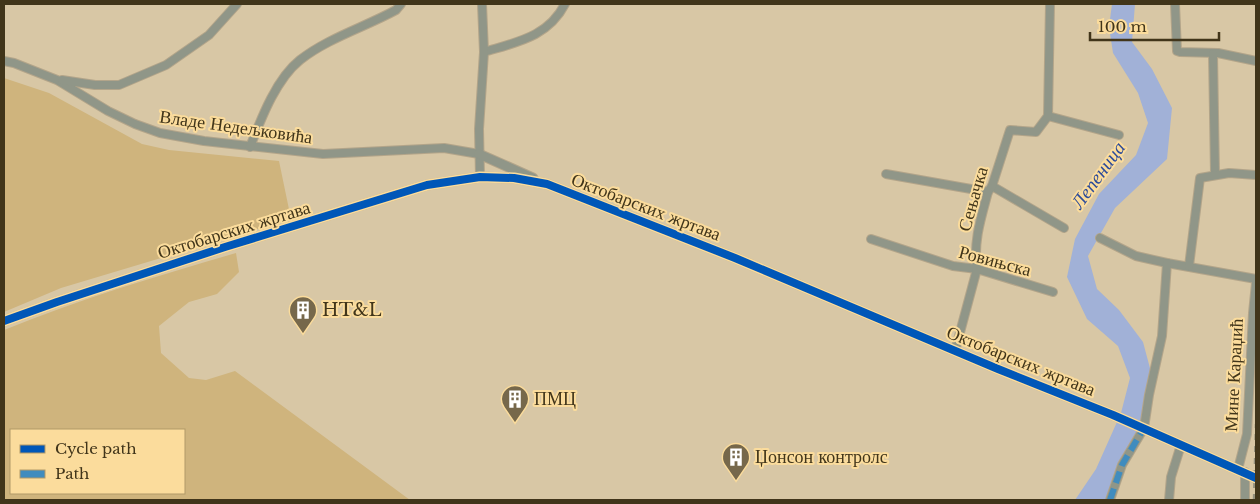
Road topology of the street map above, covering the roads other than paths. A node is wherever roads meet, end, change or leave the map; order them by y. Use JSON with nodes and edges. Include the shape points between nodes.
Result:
{"nodes":[{"id":1,"x":237,"y":4,"type":"edge"},
{"id":2,"x":401,"y":4,"type":"edge"},
{"id":3,"x":482,"y":4,"type":"edge"},
{"id":4,"x":565,"y":4,"type":"edge"},
{"id":5,"x":1050,"y":4,"type":"edge"},
{"id":6,"x":1175,"y":4,"type":"edge"},
{"id":7,"x":484,"y":52,"type":"junction"},
{"id":8,"x":1213,"y":54,"type":"junction"},
{"id":9,"x":4,"y":61,"type":"edge"},
{"id":10,"x":1256,"y":61,"type":"edge"},
{"id":11,"x":57,"y":80,"type":"junction"},
{"id":12,"x":1048,"y":116,"type":"junction"},
{"id":13,"x":1119,"y":135,"type":"dead end"},
{"id":14,"x":250,"y":147,"type":"junction"},
{"id":15,"x":479,"y":154,"type":"junction"},
{"id":16,"x":886,"y":174,"type":"dead end"},
{"id":17,"x":1215,"y":174,"type":"junction"},
{"id":18,"x":1256,"y":175,"type":"edge"},
{"id":19,"x":480,"y":177,"type":"junction"},
{"id":20,"x":547,"y":184,"type":"junction"},
{"id":21,"x":990,"y":189,"type":"junction"},
{"id":22,"x":1064,"y":228,"type":"dead end"},
{"id":23,"x":1100,"y":238,"type":"dead end"},
{"id":24,"x":871,"y":239,"type":"dead end"},
{"id":25,"x":1167,"y":263,"type":"junction"},
{"id":26,"x":1189,"y":266,"type":"junction"},
{"id":27,"x":977,"y":269,"type":"junction"},
{"id":28,"x":1256,"y":281,"type":"edge"},
{"id":29,"x":1053,"y":292,"type":"dead end"},
{"id":30,"x":4,"y":321,"type":"edge"},
{"id":31,"x":955,"y":351,"type":"junction"},
{"id":32,"x":1141,"y":426,"type":"junction"},
{"id":33,"x":1181,"y":445,"type":"junction"},
{"id":34,"x":1241,"y":471,"type":"junction"},
{"id":35,"x":1256,"y":478,"type":"edge"},
{"id":36,"x":1110,"y":500,"type":"edge"},
{"id":37,"x":1169,"y":500,"type":"edge"},
{"id":38,"x":1245,"y":500,"type":"edge"}],
"edges":[{"from":1,"to":11,"type":"street","via":[[209,35],[166,65],[119,85]]},
{"from":2,"to":14,"type":"street","via":[[396,10],[299,61],[280,83]]},
{"from":3,"to":7,"type":"street"},
{"from":4,"to":7,"type":"street","via":[[540,33]]},
{"from":5,"to":12,"type":"street"},
{"from":6,"to":8,"type":"street","via":[[1177,50]]},
{"from":7,"to":15,"type":"street"},
{"from":8,"to":10,"type":"street"},
{"from":8,"to":17,"type":"street"},
{"from":9,"to":11,"type":"street","name":"Владе Недељковића"},
{"from":11,"to":14,"type":"street","name":"Владе Недељковића","via":[[108,111],[160,134]]},
{"from":12,"to":13,"type":"street"},
{"from":12,"to":21,"type":"street","name":"Сењачка","via":[[1036,132],[1010,130]]},
{"from":14,"to":15,"type":"street","name":"Владе Недељковића","via":[[323,154],[444,148]]},
{"from":15,"to":19,"type":"street"},
{"from":15,"to":20,"type":"street"},
{"from":16,"to":21,"type":"street"},
{"from":17,"to":18,"type":"street"},
{"from":17,"to":26,"type":"street","via":[[1200,178]]},
{"from":19,"to":20,"type":"street","name":"Октобарских жртава","via":[[514,178]]},
{"from":19,"to":30,"type":"street","name":"Октобарских жртава","via":[[427,185],[225,247]]},
{"from":20,"to":31,"type":"street","name":"Октобарских жртава","via":[[735,258]]},
{"from":21,"to":22,"type":"street"},
{"from":21,"to":27,"type":"street","name":"Сењачка","via":[[977,232]]},
{"from":23,"to":25,"type":"street","via":[[1136,256]]},
{"from":24,"to":27,"type":"street","name":"Ровињска","via":[[953,266]]},
{"from":25,"to":26,"type":"street"},
{"from":25,"to":32,"type":"street","via":[[1162,336]]},
{"from":26,"to":28,"type":"street"},
{"from":27,"to":29,"type":"street","name":"Ровињска"},
{"from":27,"to":31,"type":"street","name":"Сењачка"},
{"from":28,"to":34,"type":"street","name":"Мине Караџић","via":[[1247,434]]},
{"from":31,"to":32,"type":"street","name":"Октобарских жртава"},
{"from":32,"to":33,"type":"street","name":"Октобарских жртава"},
{"from":32,"to":36,"type":"street"},
{"from":33,"to":34,"type":"street","name":"Октобарских жртава"},
{"from":33,"to":37,"type":"street","via":[[1171,477]]},
{"from":34,"to":35,"type":"street","name":"Октобарских жртава"},
{"from":34,"to":38,"type":"street","name":"Мине Караџић"}]}
